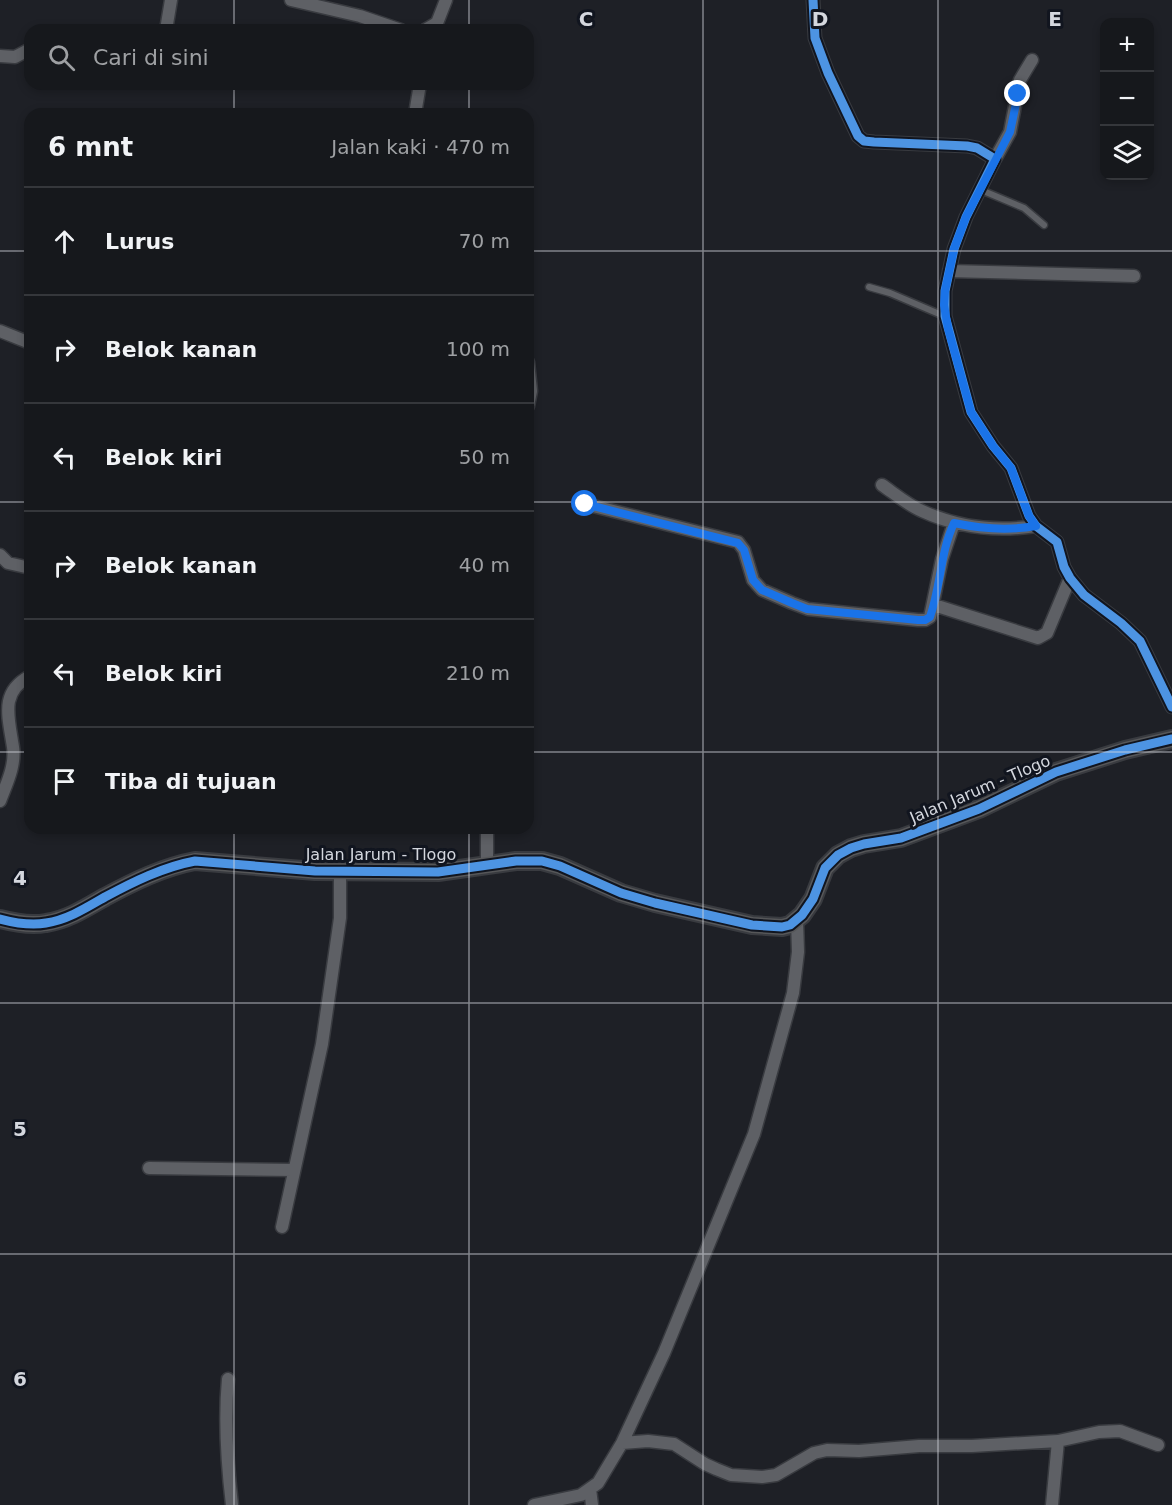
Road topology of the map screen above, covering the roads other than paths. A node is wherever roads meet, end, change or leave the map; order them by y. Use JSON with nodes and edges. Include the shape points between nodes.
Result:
{"nodes":[{"id":1,"x":171,"y":0,"type":"edge"},
{"id":2,"x":291,"y":0,"type":"edge"},
{"id":3,"x":446,"y":0,"type":"edge"},
{"id":4,"x":813,"y":0,"type":"edge"},
{"id":5,"x":167,"y":24,"type":"edge"},
{"id":6,"x":383,"y":24,"type":"edge"},
{"id":7,"x":435,"y":24,"type":"edge"},
{"id":8,"x":24,"y":52,"type":"edge"},
{"id":9,"x":0,"y":56,"type":"edge"},
{"id":10,"x":1032,"y":60,"type":"dead end"},
{"id":11,"x":419,"y":90,"type":"edge"},
{"id":12,"x":416,"y":108,"type":"edge"},
{"id":13,"x":995,"y":159,"type":"junction"},
{"id":14,"x":981,"y":190,"type":"junction"},
{"id":15,"x":1044,"y":225,"type":"dead end"},
{"id":16,"x":949,"y":271,"type":"junction"},
{"id":17,"x":1134,"y":276,"type":"dead end"},
{"id":18,"x":869,"y":286,"type":"dead end"},
{"id":19,"x":945,"y":316,"type":"junction"},
{"id":20,"x":0,"y":331,"type":"edge"},
{"id":21,"x":24,"y":341,"type":"edge"},
{"id":22,"x":882,"y":485,"type":"dead end"},
{"id":23,"x":585,"y":504,"type":"dead end"},
{"id":24,"x":954,"y":523,"type":"junction"},
{"id":25,"x":1036,"y":526,"type":"junction"},
{"id":26,"x":0,"y":555,"type":"edge"},
{"id":27,"x":24,"y":566,"type":"edge"},
{"id":28,"x":1070,"y":578,"type":"junction"},
{"id":29,"x":934,"y":605,"type":"junction"},
{"id":30,"x":24,"y":678,"type":"edge"},
{"id":31,"x":1172,"y":706,"type":"edge"},
{"id":32,"x":1172,"y":739,"type":"edge"},
{"id":33,"x":0,"y":801,"type":"edge"},
{"id":34,"x":487,"y":834,"type":"edge"},
{"id":35,"x":487,"y":865,"type":"junction"},
{"id":36,"x":340,"y":871,"type":"junction"},
{"id":37,"x":0,"y":919,"type":"edge"},
{"id":38,"x":797,"y":920,"type":"junction"},
{"id":39,"x":149,"y":1168,"type":"dead end"},
{"id":40,"x":293,"y":1170,"type":"junction"},
{"id":41,"x":282,"y":1227,"type":"dead end"},
{"id":42,"x":228,"y":1379,"type":"dead end"},
{"id":43,"x":1058,"y":1441,"type":"junction"},
{"id":44,"x":622,"y":1443,"type":"junction"},
{"id":45,"x":1158,"y":1445,"type":"dead end"},
{"id":46,"x":590,"y":1489,"type":"junction"},
{"id":47,"x":232,"y":1505,"type":"edge"},
{"id":48,"x":534,"y":1505,"type":"edge"},
{"id":49,"x":592,"y":1505,"type":"edge"},
{"id":50,"x":1052,"y":1505,"type":"edge"}],
"edges":[{"from":1,"to":5,"type":"street"},
{"from":2,"to":6,"type":"street"},
{"from":3,"to":7,"type":"street"},
{"from":4,"to":13,"type":"street","via":[[815,38],[858,136],[874,142],[967,146]]},
{"from":8,"to":9,"type":"street","via":[[15,57]]},
{"from":10,"to":13,"type":"street","via":[[1020,80],[1010,132]]},
{"from":11,"to":12,"type":"street"},
{"from":13,"to":14,"type":"street"},
{"from":14,"to":15,"type":"lane","via":[[1024,208]]},
{"from":14,"to":16,"type":"street","via":[[966,217]]},
{"from":16,"to":17,"type":"street"},
{"from":16,"to":19,"type":"street"},
{"from":18,"to":19,"type":"lane"},
{"from":19,"to":25,"type":"street","via":[[971,412],[1011,468]]},
{"from":20,"to":21,"type":"street"},
{"from":22,"to":24,"type":"street","via":[[920,510]]},
{"from":23,"to":29,"type":"street","via":[[738,543],[753,580],[762,590],[807,609],[925,620]]},
{"from":24,"to":25,"type":"street","via":[[1006,530]]},
{"from":24,"to":29,"type":"street","via":[[942,559]]},
{"from":25,"to":28,"type":"street","via":[[1057,542]]},
{"from":26,"to":27,"type":"street"},
{"from":28,"to":29,"type":"street","via":[[1042,637],[1031,637]]},
{"from":28,"to":31,"type":"street","via":[[1084,595],[1140,641]]},
{"from":30,"to":33,"type":"street","via":[[6,690],[2,702],[14,748]]},
{"from":32,"to":38,"type":"street","name":"Jalan Jarum - Tlogo","via":[[1056,772],[980,809],[901,838],[851,848],[825,868],[813,899]]},
{"from":34,"to":35,"type":"street"},
{"from":35,"to":36,"type":"street","name":"Jalan Jarum - Tlogo","via":[[438,872]]},
{"from":35,"to":38,"type":"street","name":"Jalan Jarum - Tlogo","via":[[527,860],[552,863],[655,903],[752,925],[782,927]]},
{"from":36,"to":37,"type":"street","name":"Jalan Jarum - Tlogo","via":[[195,861],[137,880],[74,915],[48,923],[30,925]]},
{"from":36,"to":40,"type":"street","via":[[340,918],[322,1044]]},
{"from":38,"to":44,"type":"street","via":[[793,993],[754,1134],[664,1353]]},
{"from":39,"to":40,"type":"street"},
{"from":40,"to":41,"type":"street"},
{"from":42,"to":47,"type":"street","via":[[225,1419]]},
{"from":43,"to":44,"type":"street","via":[[827,1450],[814,1453],[776,1475],[762,1477],[731,1475],[674,1444]]},
{"from":43,"to":45,"type":"street","via":[[1120,1431]]},
{"from":43,"to":50,"type":"street"},
{"from":44,"to":46,"type":"street","via":[[598,1483]]},
{"from":46,"to":48,"type":"street","via":[[576,1497]]},
{"from":46,"to":49,"type":"street"}]}
